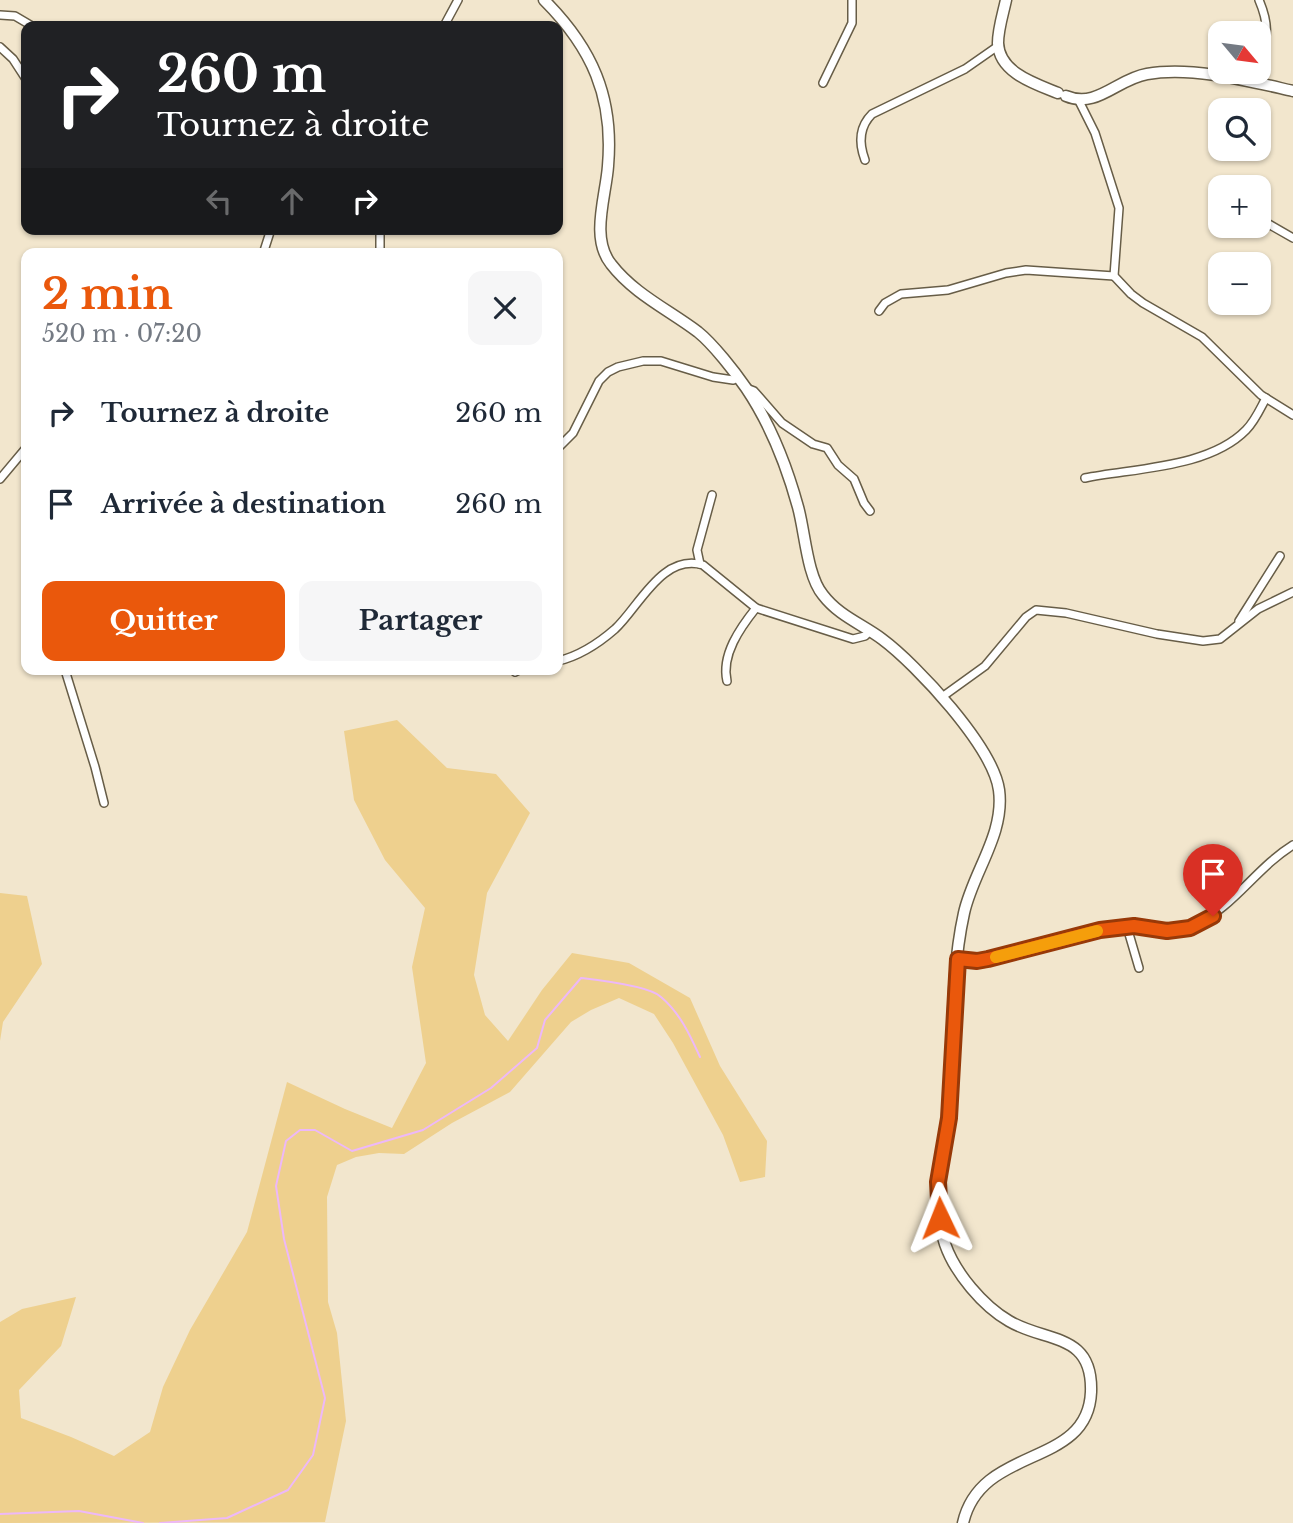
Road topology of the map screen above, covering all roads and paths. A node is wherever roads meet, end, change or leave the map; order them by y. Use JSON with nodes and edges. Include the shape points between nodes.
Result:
{"nodes":[{"id":1,"x":458,"y":0,"type":"edge"},
{"id":2,"x":544,"y":0,"type":"edge"},
{"id":3,"x":852,"y":0,"type":"edge"},
{"id":4,"x":1006,"y":0,"type":"edge"},
{"id":5,"x":1259,"y":0,"type":"edge"},
{"id":6,"x":0,"y":15,"type":"edge"},
{"id":7,"x":24,"y":21,"type":"edge"},
{"id":8,"x":447,"y":21,"type":"edge"},
{"id":9,"x":1266,"y":21,"type":"edge"},
{"id":10,"x":998,"y":46,"type":"junction"},
{"id":11,"x":0,"y":47,"type":"edge"},
{"id":12,"x":21,"y":71,"type":"edge"},
{"id":13,"x":1208,"y":75,"type":"edge"},
{"id":14,"x":823,"y":83,"type":"dead end"},
{"id":15,"x":1271,"y":84,"type":"edge"},
{"id":16,"x":1293,"y":91,"type":"edge"},
{"id":17,"x":1079,"y":101,"type":"junction"},
{"id":18,"x":865,"y":160,"type":"dead end"},
{"id":19,"x":1271,"y":225,"type":"edge"},
{"id":20,"x":1293,"y":238,"type":"edge"},
{"id":21,"x":1114,"y":276,"type":"junction"},
{"id":22,"x":879,"y":311,"type":"dead end"},
{"id":23,"x":732,"y":371,"type":"junction"},
{"id":24,"x":746,"y":387,"type":"junction"},
{"id":25,"x":1266,"y":398,"type":"junction"},
{"id":26,"x":1293,"y":415,"type":"edge"},
{"id":27,"x":563,"y":443,"type":"edge"},
{"id":28,"x":21,"y":454,"type":"edge"},
{"id":29,"x":1085,"y":478,"type":"dead end"},
{"id":30,"x":0,"y":479,"type":"edge"},
{"id":31,"x":712,"y":495,"type":"dead end"},
{"id":32,"x":870,"y":511,"type":"dead end"},
{"id":33,"x":1280,"y":556,"type":"dead end"},
{"id":34,"x":700,"y":564,"type":"junction"},
{"id":35,"x":1293,"y":592,"type":"edge"},
{"id":36,"x":755,"y":608,"type":"junction"},
{"id":37,"x":1234,"y":629,"type":"junction"},
{"id":38,"x":870,"y":631,"type":"junction"},
{"id":39,"x":563,"y":660,"type":"edge"},
{"id":40,"x":67,"y":675,"type":"edge"},
{"id":41,"x":727,"y":681,"type":"dead end"},
{"id":42,"x":942,"y":697,"type":"junction"},
{"id":43,"x":104,"y":803,"type":"dead end"},
{"id":44,"x":1293,"y":845,"type":"edge"},
{"id":45,"x":1127,"y":927,"type":"junction"},
{"id":46,"x":958,"y":959,"type":"junction"},
{"id":47,"x":1139,"y":968,"type":"dead end"},
{"id":48,"x":964,"y":1523,"type":"edge"}],
"edges":[{"from":1,"to":8,"type":"street"},
{"from":2,"to":23,"type":"street","via":[[589,57],[605,103],[609,162],[602,251],[649,299],[701,334]]},
{"from":3,"to":14,"type":"street","via":[[852,23]]},
{"from":4,"to":10,"type":"street"},
{"from":5,"to":9,"type":"street"},
{"from":6,"to":7,"type":"street"},
{"from":10,"to":17,"type":"street","via":[[1017,75]]},
{"from":10,"to":18,"type":"street","via":[[965,69],[872,114],[861,137]]},
{"from":11,"to":12,"type":"street"},
{"from":13,"to":17,"type":"street","via":[[1142,75]]},
{"from":15,"to":16,"type":"street"},
{"from":17,"to":21,"type":"street","via":[[1095,133],[1119,208]]},
{"from":19,"to":20,"type":"street"},
{"from":21,"to":22,"type":"street","via":[[1026,270],[948,290],[901,294]]},
{"from":21,"to":25,"type":"street","via":[[1143,303],[1202,337]]},
{"from":23,"to":24,"type":"street"},
{"from":23,"to":27,"type":"street","via":[[733,380],[661,360],[608,372]]},
{"from":24,"to":32,"type":"street","via":[[782,423],[827,448],[854,479]]},
{"from":24,"to":38,"type":"street","via":[[797,503],[818,588],[832,605]]},
{"from":25,"to":26,"type":"street"},
{"from":25,"to":29,"type":"street","via":[[1245,431],[1210,453],[1177,464]]},
{"from":28,"to":30,"type":"street"},
{"from":31,"to":34,"type":"street","via":[[697,550]]},
{"from":33,"to":37,"type":"street"},
{"from":34,"to":36,"type":"street"},
{"from":34,"to":39,"type":"street","via":[[662,575],[615,629]]},
{"from":35,"to":37,"type":"street","via":[[1258,609]]},
{"from":36,"to":38,"type":"street","via":[[842,637],[859,638]]},
{"from":36,"to":41,"type":"street","via":[[726,662]]},
{"from":37,"to":42,"type":"street","via":[[1220,639],[1203,641],[1036,611],[985,666]]},
{"from":38,"to":42,"type":"street"},
{"from":40,"to":43,"type":"street"},
{"from":42,"to":46,"type":"street","via":[[987,757],[999,789],[999,816],[967,902]]},
{"from":44,"to":45,"type":"street","via":[[1213,916],[1190,928]]},
{"from":45,"to":46,"type":"street","via":[[988,959]]},
{"from":45,"to":47,"type":"street"},
{"from":46,"to":48,"type":"street","via":[[949,1118],[937,1202],[946,1249],[966,1281],[997,1313],[1074,1347],[1085,1359],[1091,1388],[1082,1423],[1068,1438],[991,1477],[976,1492]]}]}
